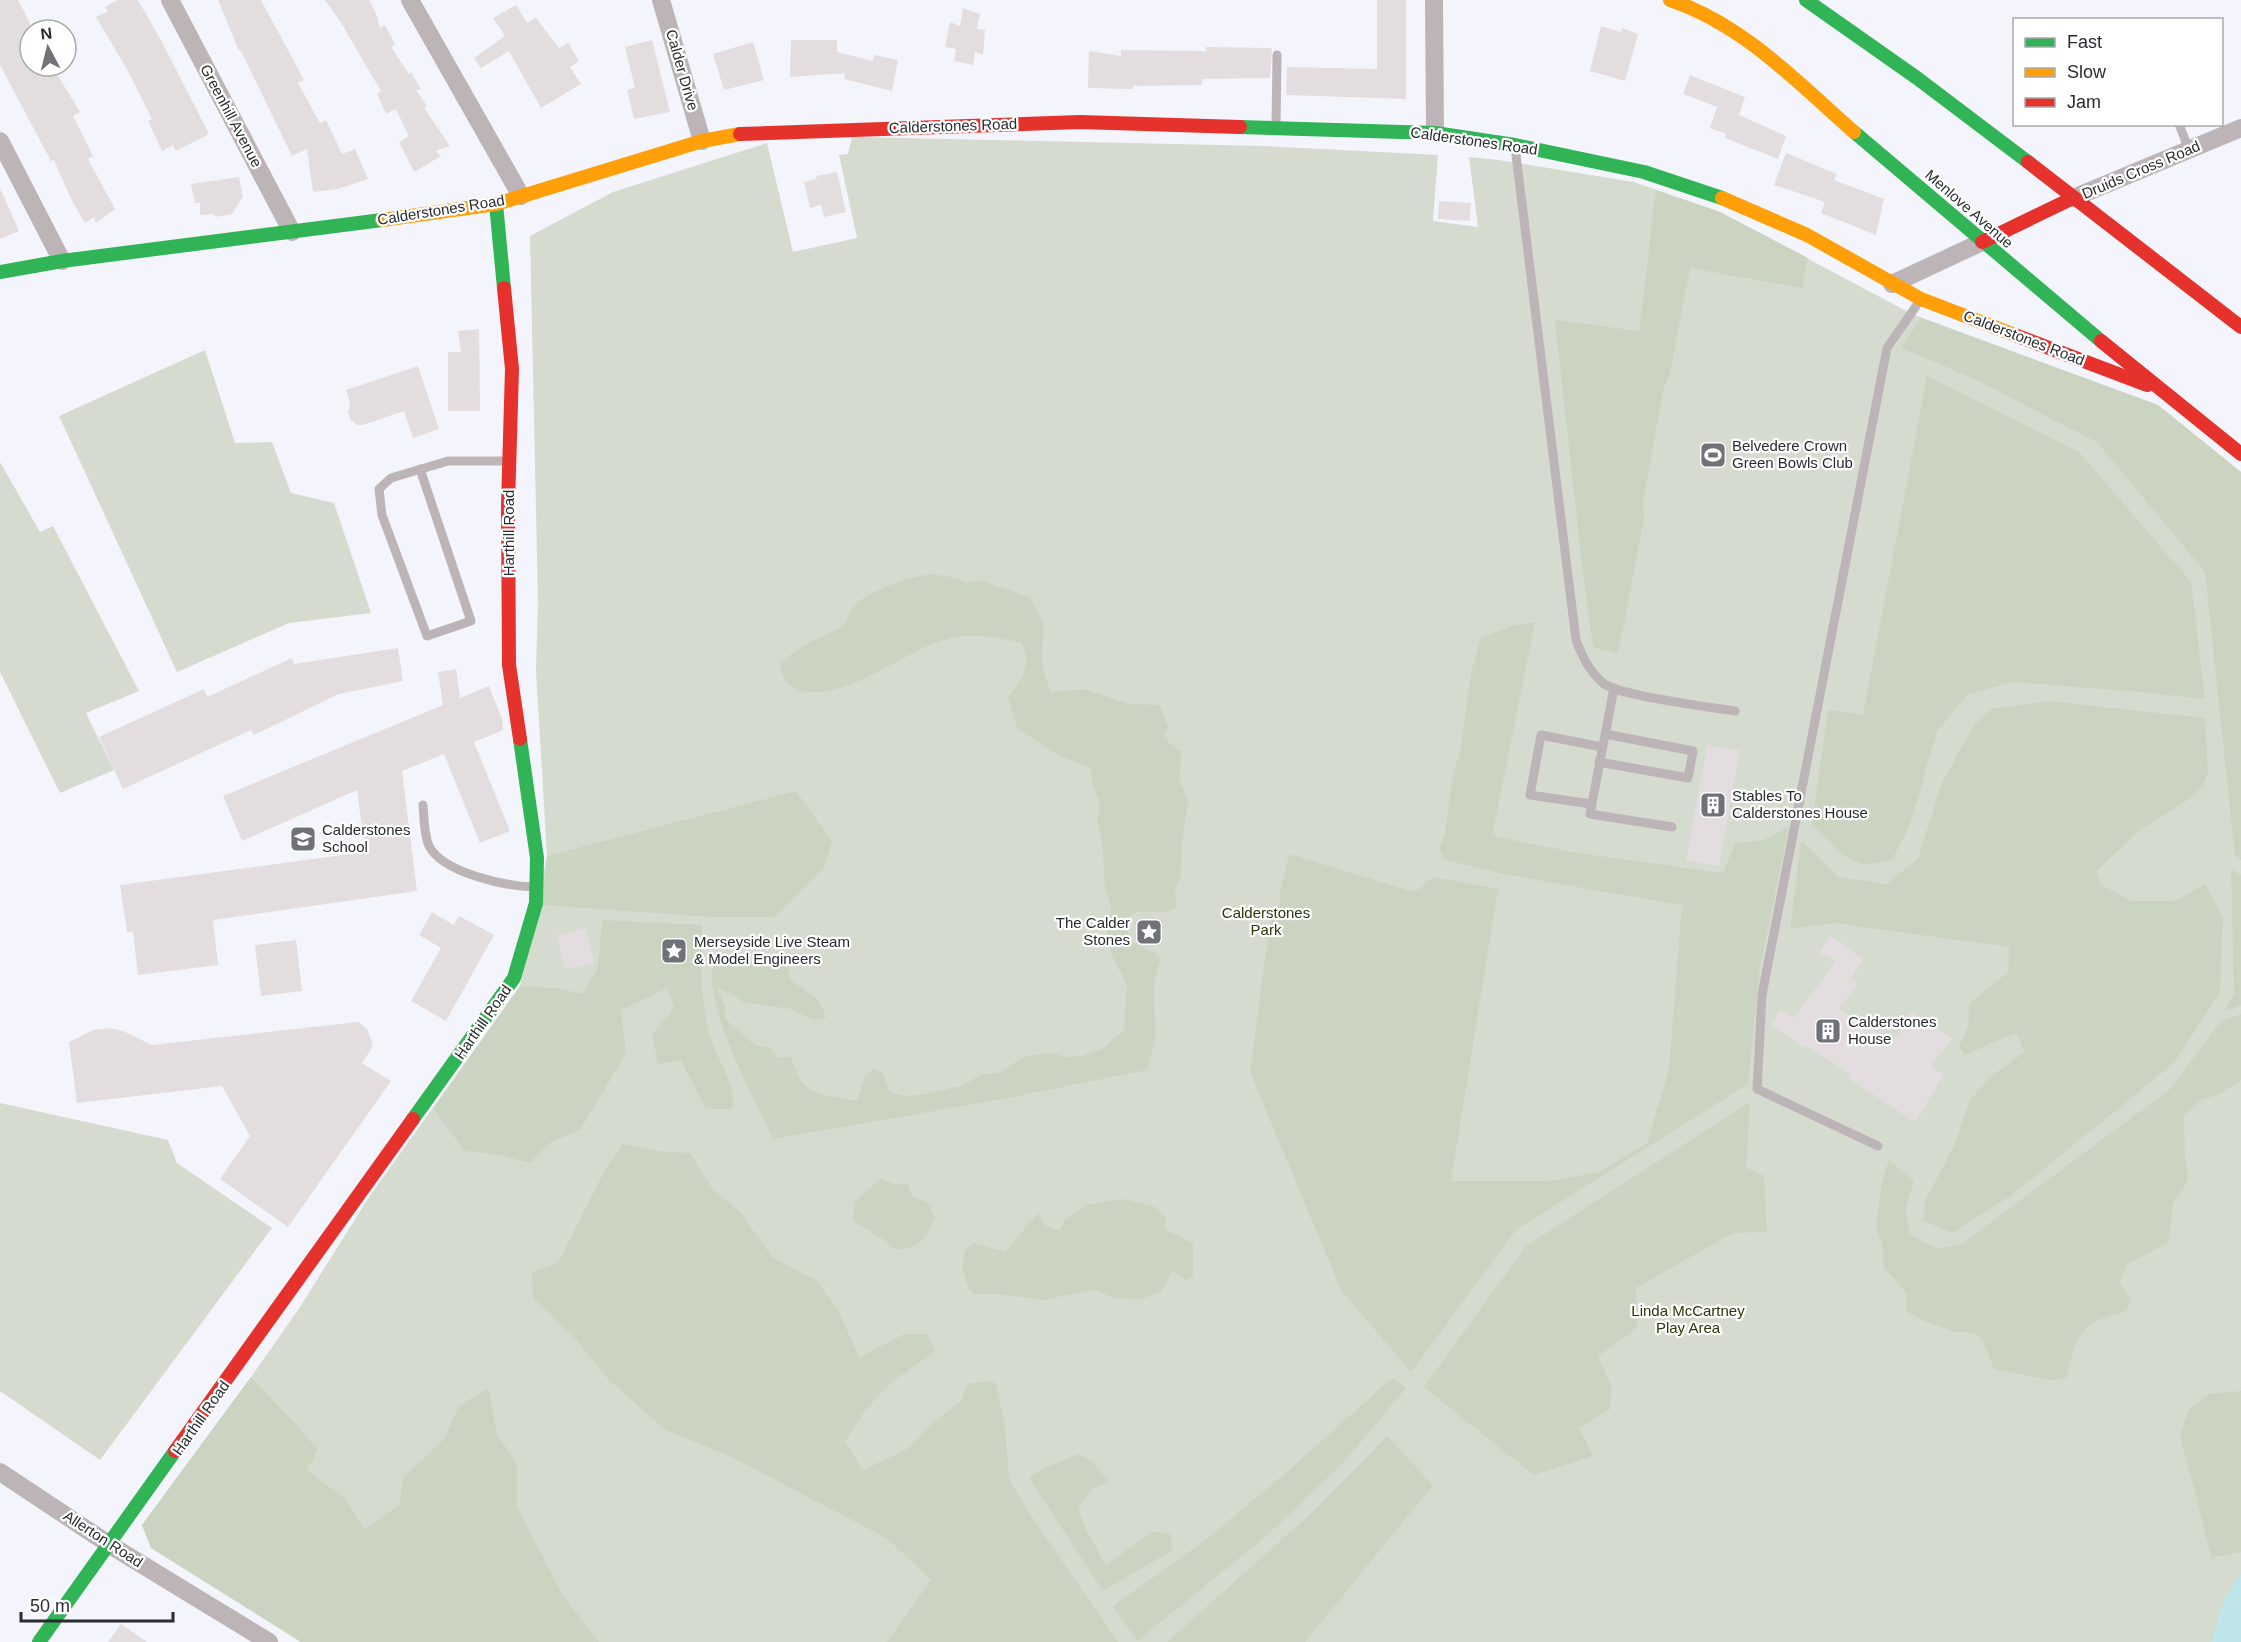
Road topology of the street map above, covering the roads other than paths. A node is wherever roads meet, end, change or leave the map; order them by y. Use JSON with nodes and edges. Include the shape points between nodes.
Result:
{"nodes":[{"id":1,"x":170,"y":0,"type":"edge"},
{"id":2,"x":410,"y":0,"type":"edge"},
{"id":3,"x":661,"y":0,"type":"edge"},
{"id":4,"x":1434,"y":0,"type":"edge"},
{"id":5,"x":1670,"y":0,"type":"edge"},
{"id":6,"x":1806,"y":0,"type":"edge"},
{"id":7,"x":1277,"y":55,"type":"dead end"},
{"id":8,"x":2180,"y":126,"type":"edge"},
{"id":9,"x":1276,"y":127,"type":"junction"},
{"id":10,"x":2241,"y":128,"type":"edge"},
{"id":11,"x":1435,"y":133,"type":"junction"},
{"id":12,"x":0,"y":141,"type":"edge"},
{"id":13,"x":702,"y":141,"type":"junction"},
{"id":14,"x":1515,"y":145,"type":"junction"},
{"id":15,"x":2189,"y":150,"type":"junction"},
{"id":16,"x":520,"y":196,"type":"junction"},
{"id":17,"x":2073,"y":198,"type":"junction"},
{"id":18,"x":496,"y":204,"type":"junction"},
{"id":19,"x":292,"y":232,"type":"junction"},
{"id":20,"x":1982,"y":242,"type":"junction"},
{"id":21,"x":62,"y":261,"type":"junction"},
{"id":22,"x":0,"y":272,"type":"edge"},
{"id":23,"x":1892,"y":284,"type":"junction"},
{"id":24,"x":1921,"y":299,"type":"junction"},
{"id":25,"x":2241,"y":327,"type":"edge"},
{"id":26,"x":2158,"y":389,"type":"junction"},
{"id":27,"x":2241,"y":454,"type":"edge"},
{"id":28,"x":510,"y":461,"type":"junction"},
{"id":29,"x":420,"y":469,"type":"junction"},
{"id":30,"x":1614,"y":688,"type":"junction"},
{"id":31,"x":1735,"y":711,"type":"dead end"},
{"id":32,"x":1605,"y":734,"type":"junction"},
{"id":33,"x":1602,"y":747,"type":"junction"},
{"id":34,"x":1599,"y":762,"type":"junction"},
{"id":35,"x":1591,"y":804,"type":"junction"},
{"id":36,"x":423,"y":805,"type":"dead end"},
{"id":37,"x":1672,"y":826,"type":"dead end"},
{"id":38,"x":536,"y":887,"type":"junction"},
{"id":39,"x":1878,"y":1146,"type":"dead end"},
{"id":40,"x":0,"y":1472,"type":"edge"},
{"id":41,"x":110,"y":1545,"type":"junction"},
{"id":42,"x":39,"y":1642,"type":"edge"},
{"id":43,"x":269,"y":1642,"type":"edge"}],
"edges":[{"from":1,"to":19,"type":"street","name":"Greenhill Avenue"},
{"from":2,"to":16,"type":"street"},
{"from":3,"to":13,"type":"street","name":"Calder Drive"},
{"from":4,"to":11,"type":"street"},
{"from":5,"to":20,"type":"main road","name":"Menlove Avenue","via":[[1707,14],[1744,38]]},
{"from":6,"to":17,"type":"main road"},
{"from":7,"to":9,"type":"lane"},
{"from":8,"to":15,"type":"lane"},
{"from":9,"to":11,"type":"main road","name":"Calderstones Road"},
{"from":9,"to":13,"type":"main road","name":"Calderstones Road","via":[[1080,122],[748,132]]},
{"from":10,"to":15,"type":"street","name":"Druids Cross Road"},
{"from":11,"to":14,"type":"main road","name":"Calderstones Road"},
{"from":12,"to":21,"type":"street"},
{"from":13,"to":16,"type":"main road","name":"Calderstones Road"},
{"from":14,"to":23,"type":"main road","name":"Calderstones Road","via":[[1644,172],[1718,196],[1807,235]]},
{"from":14,"to":30,"type":"lane","via":[[1576,640],[1585,662],[1604,684]]},
{"from":15,"to":17,"type":"street","name":"Druids Cross Road"},
{"from":16,"to":18,"type":"main road","name":"Calderstones Road"},
{"from":17,"to":20,"type":"main road"},
{"from":17,"to":25,"type":"main road"},
{"from":18,"to":19,"type":"main road","name":"Calderstones Road"},
{"from":18,"to":28,"type":"main road","name":"Harthill Road","via":[[512,369]]},
{"from":19,"to":21,"type":"main road","name":"Calderstones Road"},
{"from":20,"to":23,"type":"street"},
{"from":20,"to":26,"type":"main road","name":"Menlove Avenue"},
{"from":21,"to":22,"type":"main road","name":"Calderstones Road"},
{"from":23,"to":24,"type":"main road","name":"Calderstones Road"},
{"from":24,"to":26,"type":"main road","name":"Calderstones Road"},
{"from":24,"to":39,"type":"lane","via":[[1887,348],[1762,995],[1757,1089]]},
{"from":26,"to":27,"type":"main road","name":"Menlove Avenue"},
{"from":28,"to":29,"type":"lane","via":[[448,461]]},
{"from":28,"to":38,"type":"main road","name":"Harthill Road","via":[[509,665],[537,858]]},
{"from":29,"to":29,"type":"lane","via":[[392,478],[379,489],[382,515],[427,636],[471,621]]},
{"from":30,"to":31,"type":"lane"},
{"from":30,"to":32,"type":"lane"},
{"from":32,"to":33,"type":"lane"},
{"from":32,"to":34,"type":"lane","via":[[1693,751],[1688,778]]},
{"from":33,"to":34,"type":"lane"},
{"from":33,"to":35,"type":"lane","via":[[1541,735],[1530,795]]},
{"from":34,"to":35,"type":"lane"},
{"from":35,"to":37,"type":"lane","via":[[1590,814]]},
{"from":36,"to":38,"type":"lane","via":[[428,844],[438,860],[485,879]]},
{"from":38,"to":41,"type":"main road","name":"Harthill Road","via":[[536,903],[514,978]]},
{"from":40,"to":41,"type":"street","name":"Allerton Road"},
{"from":41,"to":42,"type":"main road","name":"Harthill Road"},
{"from":41,"to":43,"type":"street","name":"Allerton Road"}]}
